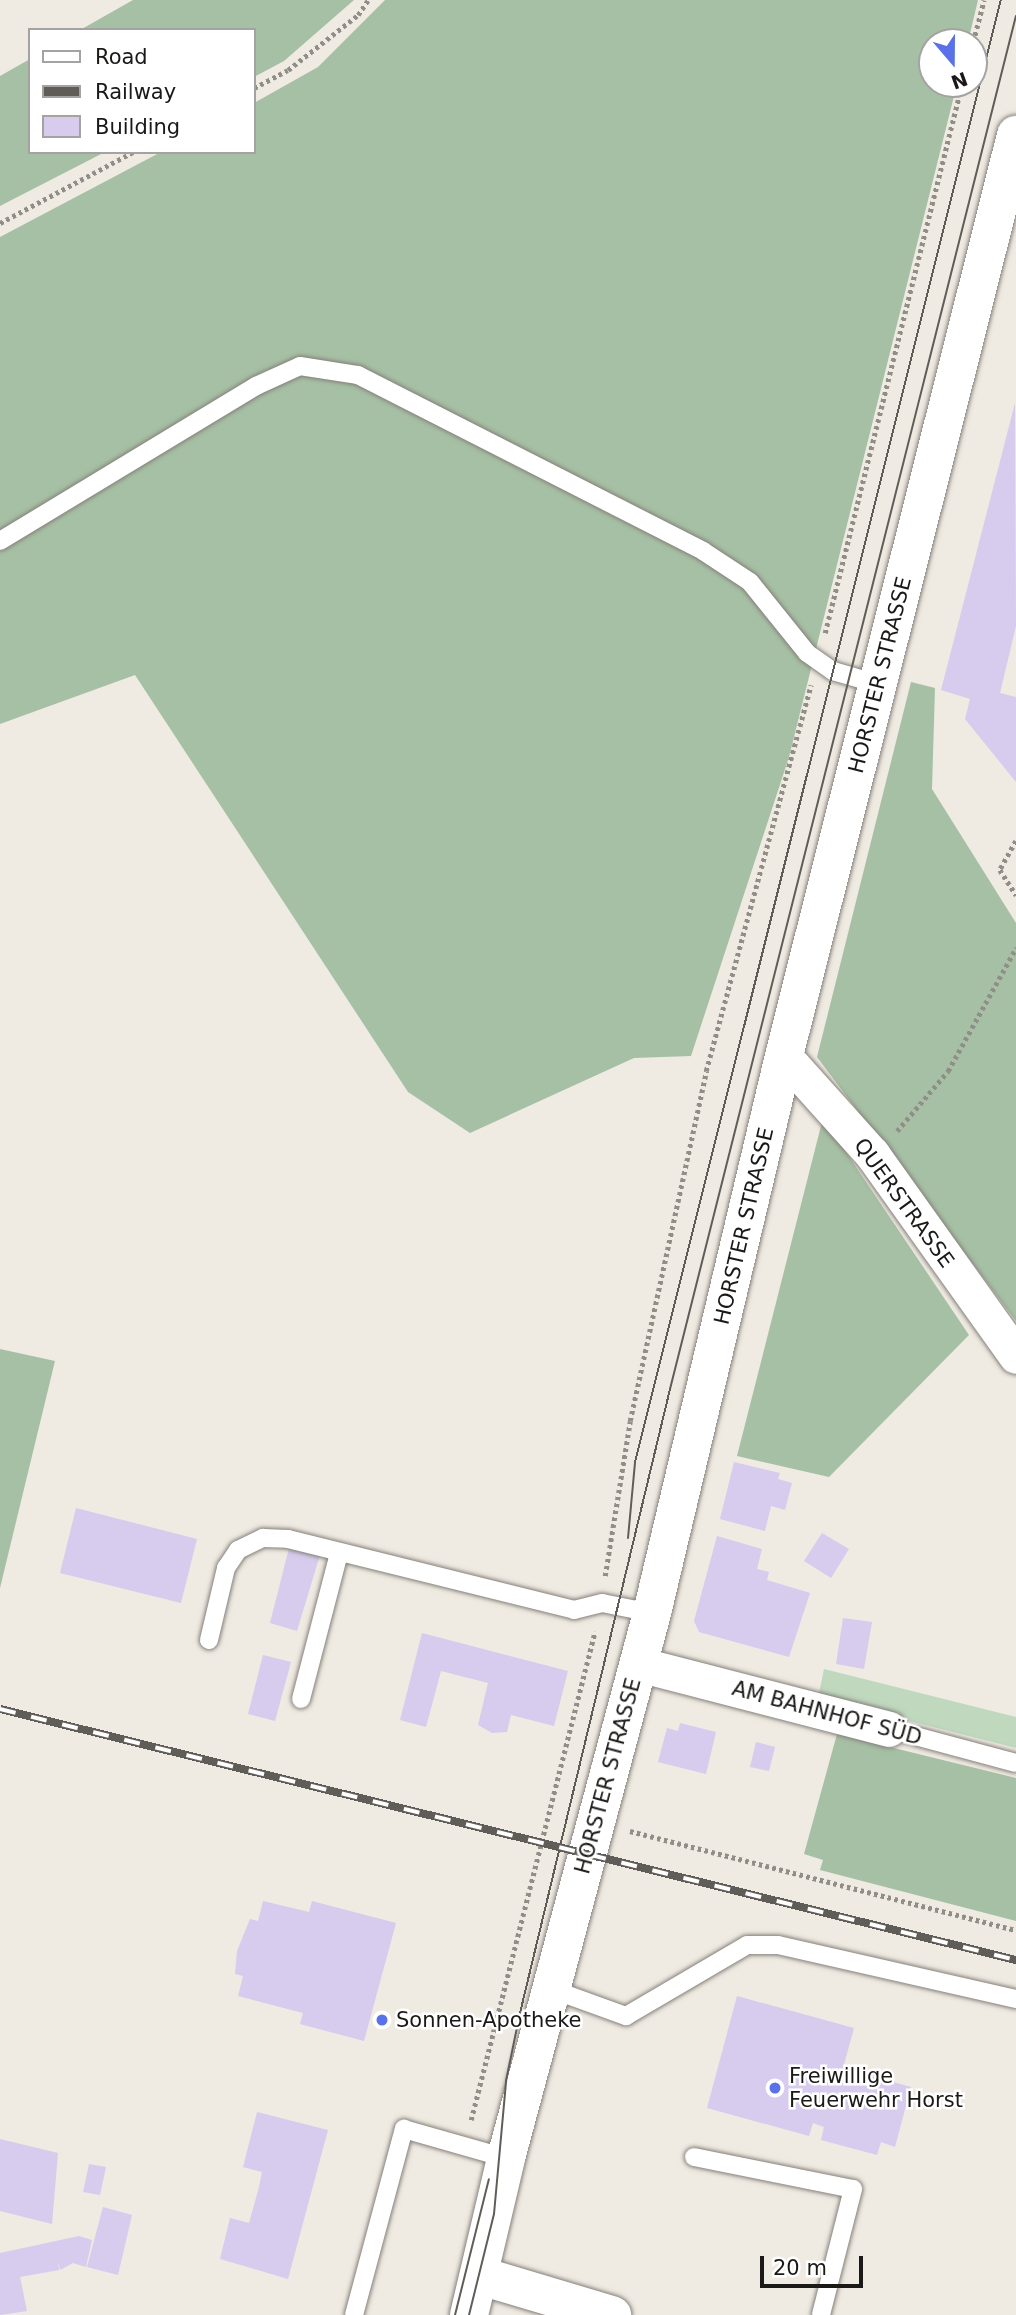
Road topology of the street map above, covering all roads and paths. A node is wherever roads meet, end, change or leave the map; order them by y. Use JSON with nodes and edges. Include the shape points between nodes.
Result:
{"nodes":[{"id":1,"x":368,"y":0,"type":"edge"},
{"id":2,"x":984,"y":0,"type":"edge"},
{"id":3,"x":977,"y":28,"type":"edge"},
{"id":4,"x":256,"y":87,"type":"edge"},
{"id":5,"x":958,"y":98,"type":"edge"},
{"id":6,"x":1016,"y":135,"type":"edge"},
{"id":7,"x":129,"y":154,"type":"edge"},
{"id":8,"x":0,"y":223,"type":"edge"},
{"id":9,"x":0,"y":541,"type":"edge"},
{"id":10,"x":817,"y":660,"type":"junction"},
{"id":11,"x":878,"y":684,"type":"junction"},
{"id":12,"x":1016,"y":841,"type":"edge"},
{"id":13,"x":1016,"y":895,"type":"edge"},
{"id":14,"x":1016,"y":948,"type":"edge"},
{"id":15,"x":785,"y":1056,"type":"junction"},
{"id":16,"x":872,"y":1154,"type":"junction"},
{"id":17,"x":1016,"y":1356,"type":"edge"},
{"id":18,"x":339,"y":1553,"type":"junction"},
{"id":19,"x":600,"y":1610,"type":"junction"},
{"id":20,"x":652,"y":1612,"type":"junction"},
{"id":21,"x":209,"y":1640,"type":"dead end"},
{"id":22,"x":638,"y":1664,"type":"junction"},
{"id":23,"x":301,"y":1699,"type":"dead end"},
{"id":24,"x":889,"y":1729,"type":"joint"},
{"id":25,"x":1016,"y":1763,"type":"edge"},
{"id":26,"x":595,"y":1822,"type":"junction"},
{"id":27,"x":1016,"y":1930,"type":"edge"},
{"id":28,"x":554,"y":1990,"type":"junction"},
{"id":29,"x":1016,"y":1999,"type":"edge"},
{"id":30,"x":471,"y":2120,"type":"dead end"},
{"id":31,"x":694,"y":2157,"type":"dead end"},
{"id":32,"x":506,"y":2158,"type":"junction"},
{"id":33,"x":481,"y":2276,"type":"junction"},
{"id":34,"x":354,"y":2315,"type":"edge"},
{"id":35,"x":470,"y":2315,"type":"edge"},
{"id":36,"x":612,"y":2315,"type":"edge"},
{"id":37,"x":821,"y":2315,"type":"edge"}],
"edges":[{"from":1,"to":4,"type":"path","via":[[358,15],[289,70]]},
{"from":2,"to":3,"type":"path"},
{"from":5,"to":10,"type":"path"},
{"from":6,"to":11,"type":"main road","name":"HORSTER STRASSE"},
{"from":7,"to":8,"type":"path"},
{"from":9,"to":10,"type":"lane","via":[[256,386],[300,366],[358,375],[703,551],[750,582]]},
{"from":10,"to":11,"type":"lane","via":[[849,678]]},
{"from":10,"to":19,"type":"path","via":[[706,1071],[629,1421]]},
{"from":11,"to":15,"type":"main road","name":"HORSTER STRASSE"},
{"from":12,"to":13,"type":"path","via":[[1000,870]]},
{"from":14,"to":16,"type":"path","via":[[948,1071]]},
{"from":15,"to":16,"type":"street","name":"QUERSTRASSE"},
{"from":15,"to":20,"type":"main road","name":"HORSTER STRASSE"},
{"from":16,"to":17,"type":"street","name":"QUERSTRASSE"},
{"from":18,"to":19,"type":"lane","via":[[574,1610]]},
{"from":18,"to":21,"type":"lane","via":[[263,1538],[238,1550],[219,1589]]},
{"from":18,"to":23,"type":"lane"},
{"from":19,"to":20,"type":"lane"},
{"from":19,"to":30,"type":"path"},
{"from":20,"to":22,"type":"main road","name":"HORSTER STRASSE"},
{"from":22,"to":24,"type":"street","name":"AM BAHNHOF SÜD"},
{"from":22,"to":26,"type":"main road","name":"HORSTER STRASSE"},
{"from":24,"to":25,"type":"lane","name":"AM BAHNHOF SÜD"},
{"from":26,"to":27,"type":"path"},
{"from":26,"to":28,"type":"main road","name":"HORSTER STRASSE"},
{"from":28,"to":29,"type":"lane","via":[[626,2016],[747,1945],[778,1945]]},
{"from":28,"to":32,"type":"main road","name":"HORSTER STRASSE"},
{"from":31,"to":37,"type":"lane","via":[[853,2189]]},
{"from":32,"to":33,"type":"main road","name":"HORSTER STRASSE"},
{"from":32,"to":34,"type":"lane","via":[[404,2129]]},
{"from":33,"to":35,"type":"main road","name":"HORSTER STRASSE"},
{"from":33,"to":36,"type":"main road"}]}
